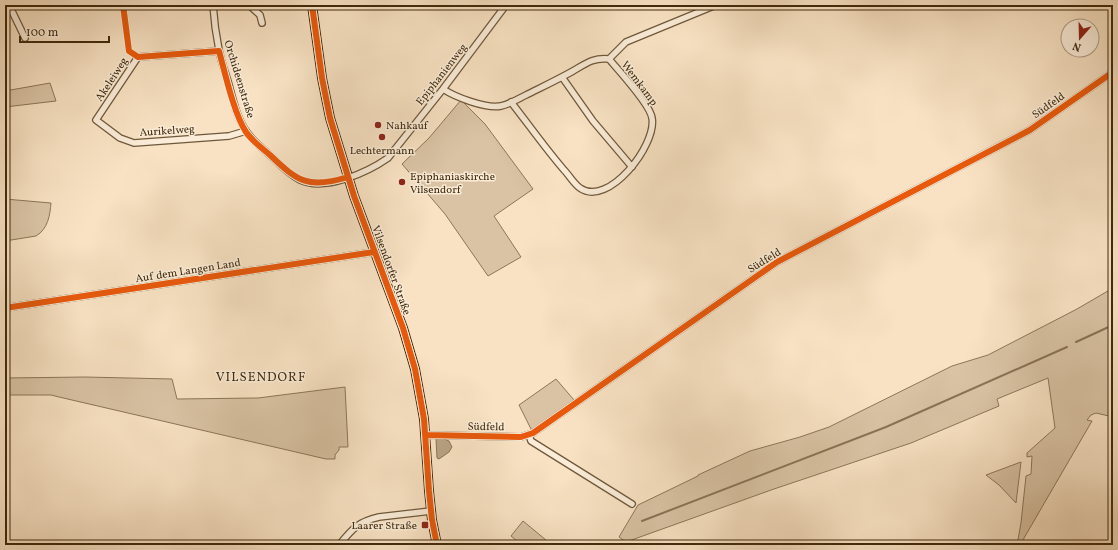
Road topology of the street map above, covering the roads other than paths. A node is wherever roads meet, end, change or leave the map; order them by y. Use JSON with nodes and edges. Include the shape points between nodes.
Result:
{"nodes":[{"id":1,"x":9,"y":5,"type":"edge"},
{"id":2,"x":213,"y":5,"type":"edge"},
{"id":3,"x":249,"y":5,"type":"edge"},
{"id":4,"x":312,"y":5,"type":"edge"},
{"id":5,"x":506,"y":5,"type":"edge"},
{"id":6,"x":716,"y":5,"type":"edge"},
{"id":7,"x":262,"y":23,"type":"dead end"},
{"id":8,"x":25,"y":38,"type":"dead end"},
{"id":9,"x":219,"y":51,"type":"junction"},
{"id":10,"x":609,"y":59,"type":"junction"},
{"id":11,"x":1113,"y":72,"type":"edge"},
{"id":12,"x":562,"y":77,"type":"junction"},
{"id":13,"x":443,"y":89,"type":"junction"},
{"id":14,"x":511,"y":102,"type":"junction"},
{"id":15,"x":96,"y":120,"type":"joint"},
{"id":16,"x":246,"y":131,"type":"junction"},
{"id":17,"x":632,"y":167,"type":"junction"},
{"id":18,"x":348,"y":177,"type":"junction"},
{"id":19,"x":374,"y":252,"type":"junction"},
{"id":20,"x":5,"y":308,"type":"edge"},
{"id":21,"x":426,"y":435,"type":"junction"},
{"id":22,"x":529,"y":436,"type":"junction"},
{"id":23,"x":632,"y":504,"type":"dead end"},
{"id":24,"x":431,"y":511,"type":"junction"},
{"id":25,"x":339,"y":545,"type":"edge"},
{"id":26,"x":437,"y":545,"type":"edge"}],
"edges":[{"from":1,"to":8,"type":"street"},
{"from":2,"to":9,"type":"street","name":"Orchideenstraße"},
{"from":3,"to":7,"type":"street","via":[[260,15]]},
{"from":4,"to":18,"type":"main road","name":"Vilsendorfer Straße","via":[[325,97]]},
{"from":5,"to":13,"type":"street","name":"Epiphanienweg"},
{"from":6,"to":10,"type":"street","via":[[626,42]]},
{"from":9,"to":15,"type":"street","name":"Akeleiweg","via":[[138,57]]},
{"from":9,"to":16,"type":"street","name":"Orchideenstraße","via":[[232,96]]},
{"from":10,"to":12,"type":"street","name":"Wemkamp","via":[[594,60]]},
{"from":10,"to":17,"type":"street","name":"Wemkamp","via":[[635,89],[652,117],[645,150]]},
{"from":11,"to":22,"type":"street","name":"Südfeld","via":[[1030,130],[777,262]]},
{"from":12,"to":14,"type":"street","name":"Wemkamp"},
{"from":12,"to":17,"type":"street","via":[[593,121]]},
{"from":13,"to":14,"type":"street","name":"Wemkamp","via":[[490,106],[501,106]]},
{"from":13,"to":18,"type":"street","name":"Epiphanienweg","via":[[388,158]]},
{"from":14,"to":17,"type":"street","name":"Wemkamp","via":[[579,188],[595,192],[604,189]]},
{"from":15,"to":16,"type":"street","name":"Aurikelweg","via":[[120,138],[134,142],[229,136]]},
{"from":16,"to":18,"type":"street","name":"Orchideenstraße","via":[[279,164],[300,180],[327,183]]},
{"from":18,"to":19,"type":"main road","name":"Vilsendorfer Straße"},
{"from":19,"to":20,"type":"street","name":"Auf dem Langen Land"},
{"from":19,"to":21,"type":"main road","name":"Vilsendorfer Straße","via":[[411,354]]},
{"from":21,"to":22,"type":"street","name":"Südfeld"},
{"from":21,"to":24,"type":"main road","name":"Vilsendorfer Straße"},
{"from":22,"to":23,"type":"street","via":[[531,441]]},
{"from":24,"to":25,"type":"street","via":[[372,519],[354,527]]},
{"from":24,"to":26,"type":"main road","name":"Vilsendorfer Straße"}]}
